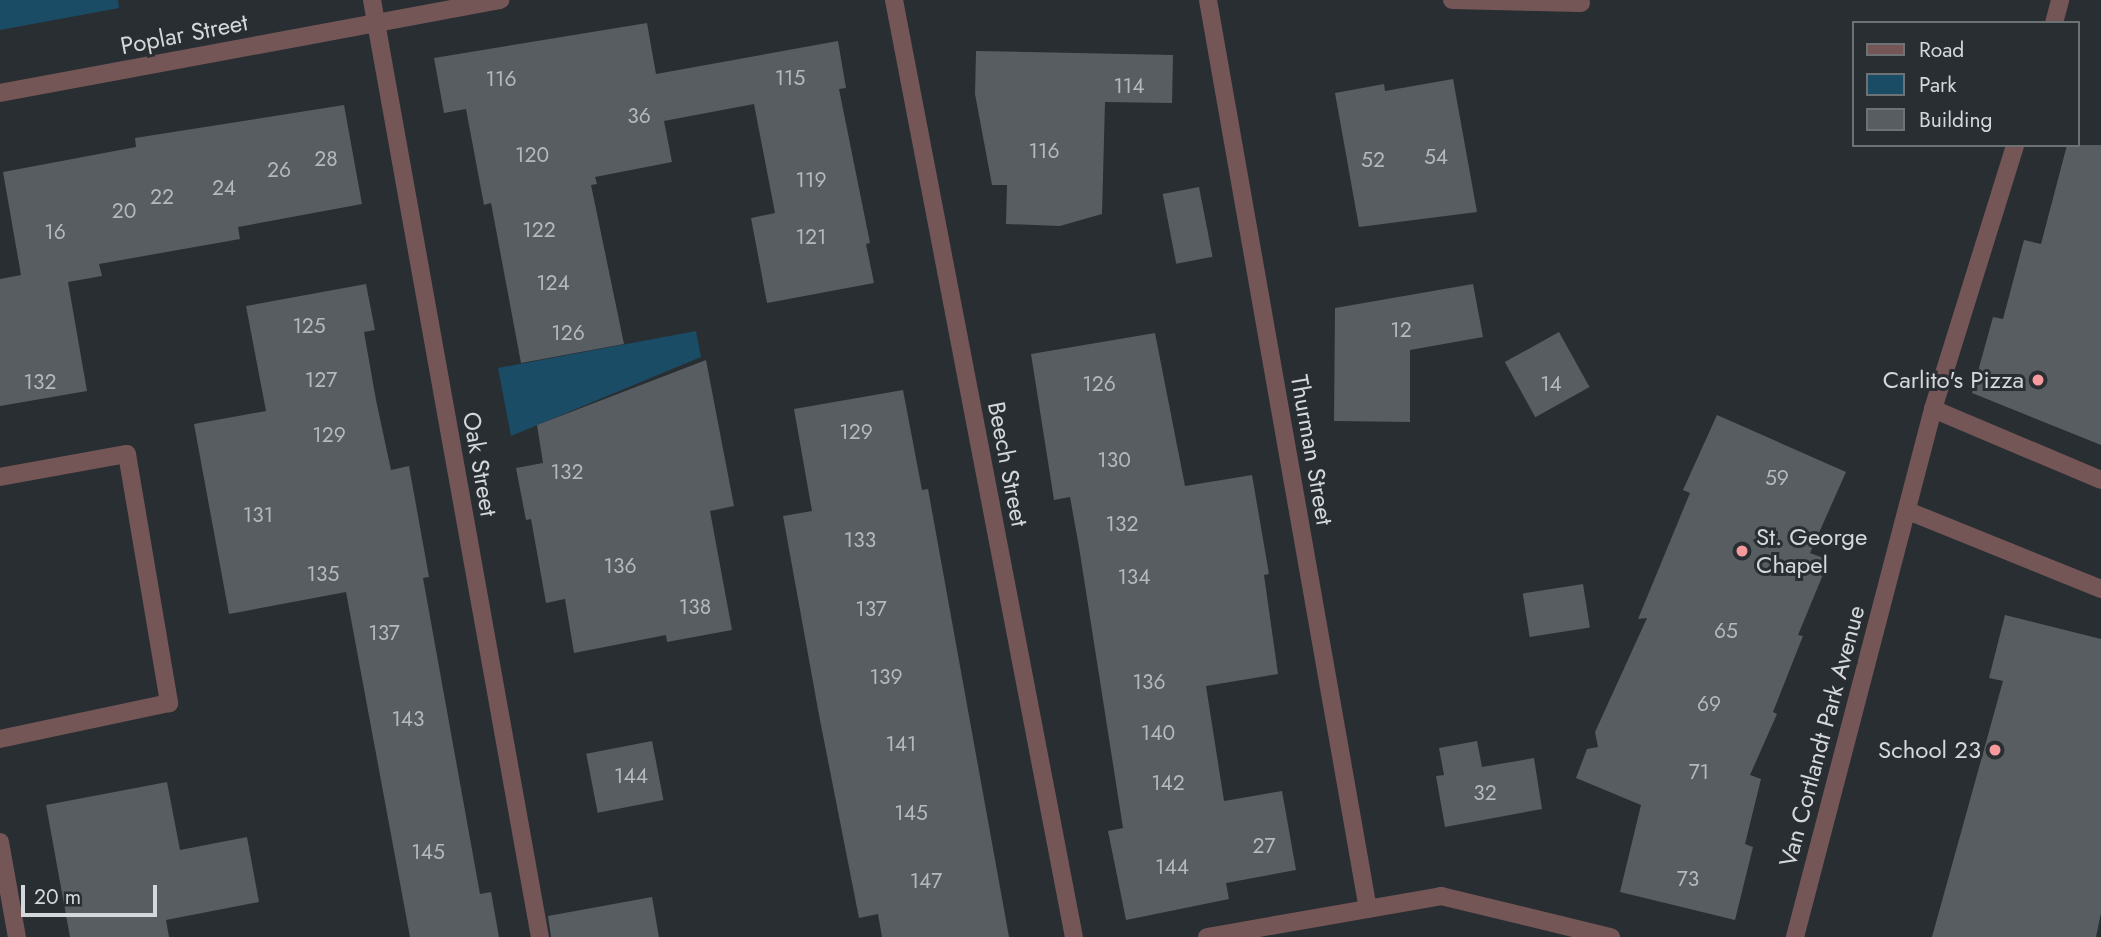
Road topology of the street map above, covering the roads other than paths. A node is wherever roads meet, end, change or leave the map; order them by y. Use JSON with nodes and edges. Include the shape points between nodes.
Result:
{"nodes":[{"id":1,"x":372,"y":0,"type":"edge"},
{"id":2,"x":500,"y":0,"type":"edge"},
{"id":3,"x":894,"y":0,"type":"edge"},
{"id":4,"x":1208,"y":0,"type":"edge"},
{"id":5,"x":1452,"y":0,"type":"edge"},
{"id":6,"x":2060,"y":0,"type":"edge"},
{"id":7,"x":1581,"y":3,"type":"dead end"},
{"id":8,"x":2055,"y":21,"type":"edge"},
{"id":9,"x":376,"y":23,"type":"junction"},
{"id":10,"x":0,"y":93,"type":"edge"},
{"id":11,"x":2014,"y":147,"type":"edge"},
{"id":12,"x":1933,"y":409,"type":"junction"},
{"id":13,"x":0,"y":477,"type":"edge"},
{"id":14,"x":2101,"y":480,"type":"edge"},
{"id":15,"x":1908,"y":511,"type":"junction"},
{"id":16,"x":2101,"y":589,"type":"edge"},
{"id":17,"x":0,"y":739,"type":"edge"},
{"id":18,"x":0,"y":842,"type":"edge"},
{"id":19,"x":1368,"y":909,"type":"junction"},
{"id":20,"x":17,"y":937,"type":"edge"},
{"id":21,"x":540,"y":937,"type":"edge"},
{"id":22,"x":1074,"y":937,"type":"edge"},
{"id":23,"x":1207,"y":937,"type":"edge"},
{"id":24,"x":1611,"y":937,"type":"edge"},
{"id":25,"x":1795,"y":937,"type":"edge"}],
"edges":[{"from":1,"to":9,"type":"street","name":"Oak Street"},
{"from":2,"to":9,"type":"street","name":"Poplar Street"},
{"from":3,"to":22,"type":"street","name":"Beech Street"},
{"from":4,"to":19,"type":"street","name":"Thurman Street"},
{"from":5,"to":7,"type":"street"},
{"from":6,"to":8,"type":"street"},
{"from":9,"to":10,"type":"street","name":"Poplar Street"},
{"from":9,"to":21,"type":"street","name":"Oak Street"},
{"from":11,"to":12,"type":"street","name":"Van Cortlandt Park Avenue"},
{"from":12,"to":14,"type":"street"},
{"from":12,"to":15,"type":"street","name":"Van Cortlandt Park Avenue"},
{"from":13,"to":17,"type":"street","via":[[127,454],[169,703]]},
{"from":15,"to":16,"type":"street"},
{"from":15,"to":25,"type":"street","name":"Van Cortlandt Park Avenue"},
{"from":18,"to":20,"type":"street"},
{"from":19,"to":23,"type":"street"},
{"from":19,"to":24,"type":"street","via":[[1441,896]]}]}
